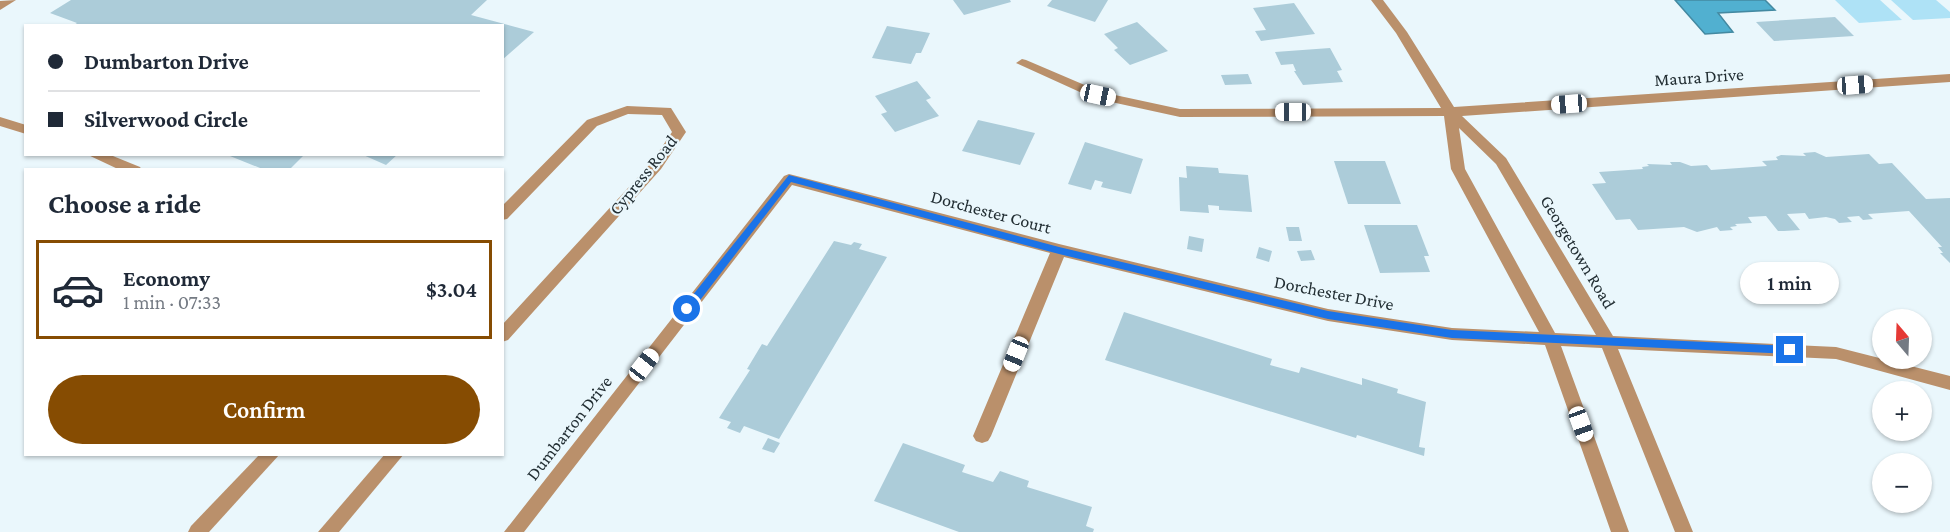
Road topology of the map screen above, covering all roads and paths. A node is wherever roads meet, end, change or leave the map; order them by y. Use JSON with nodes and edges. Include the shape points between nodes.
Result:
{"nodes":[{"id":1,"x":10,"y":0,"type":"edge"},
{"id":2,"x":1377,"y":0,"type":"edge"},
{"id":3,"x":0,"y":6,"type":"edge"},
{"id":4,"x":1022,"y":63,"type":"dead end"},
{"id":5,"x":1950,"y":78,"type":"edge"},
{"id":6,"x":1450,"y":112,"type":"junction"},
{"id":7,"x":0,"y":121,"type":"edge"},
{"id":8,"x":24,"y":129,"type":"edge"},
{"id":9,"x":98,"y":156,"type":"edge"},
{"id":10,"x":130,"y":168,"type":"edge"},
{"id":11,"x":789,"y":179,"type":"joint"},
{"id":12,"x":504,"y":213,"type":"edge"},
{"id":13,"x":1059,"y":250,"type":"junction"},
{"id":14,"x":504,"y":334,"type":"edge"},
{"id":15,"x":1550,"y":338,"type":"junction"},
{"id":16,"x":1607,"y":340,"type":"junction"},
{"id":17,"x":1950,"y":383,"type":"edge"},
{"id":18,"x":982,"y":436,"type":"dead end"},
{"id":19,"x":270,"y":456,"type":"edge"},
{"id":20,"x":394,"y":456,"type":"edge"},
{"id":21,"x":197,"y":532,"type":"edge"},
{"id":22,"x":327,"y":532,"type":"edge"},
{"id":23,"x":513,"y":532,"type":"edge"},
{"id":24,"x":1620,"y":532,"type":"edge"},
{"id":25,"x":1684,"y":532,"type":"edge"}],
"edges":[{"from":1,"to":3,"type":"street"},
{"from":2,"to":6,"type":"street","name":"Georgetown Road"},
{"from":4,"to":6,"type":"street","name":"Maura Drive","via":[[1098,95],[1180,113]]},
{"from":5,"to":6,"type":"street","name":"Maura Drive"},
{"from":6,"to":15,"type":"street","name":"Georgetown Road","via":[[1458,169]]},
{"from":6,"to":16,"type":"street","name":"Georgetown Road","via":[[1502,161]]},
{"from":7,"to":8,"type":"street"},
{"from":9,"to":10,"type":"street"},
{"from":11,"to":13,"type":"street","name":"Dorchester Court"},
{"from":11,"to":23,"type":"street","name":"Dumbarton Drive"},
{"from":12,"to":14,"type":"street","name":"Cypress Road","via":[[592,123],[627,110],[666,111],[680,132],[656,166]]},
{"from":13,"to":15,"type":"street","name":"Dorchester Drive","via":[[1328,315],[1452,334]]},
{"from":13,"to":18,"type":"street","name":"Dorchester Court"},
{"from":15,"to":16,"type":"street","name":"Dorchester Drive"},
{"from":15,"to":24,"type":"street","name":"Georgetown Road"},
{"from":16,"to":17,"type":"street","name":"Dorchester Drive","via":[[1836,352]]},
{"from":16,"to":25,"type":"street","name":"Georgetown Road"},
{"from":19,"to":21,"type":"street"},
{"from":20,"to":22,"type":"street"}]}
